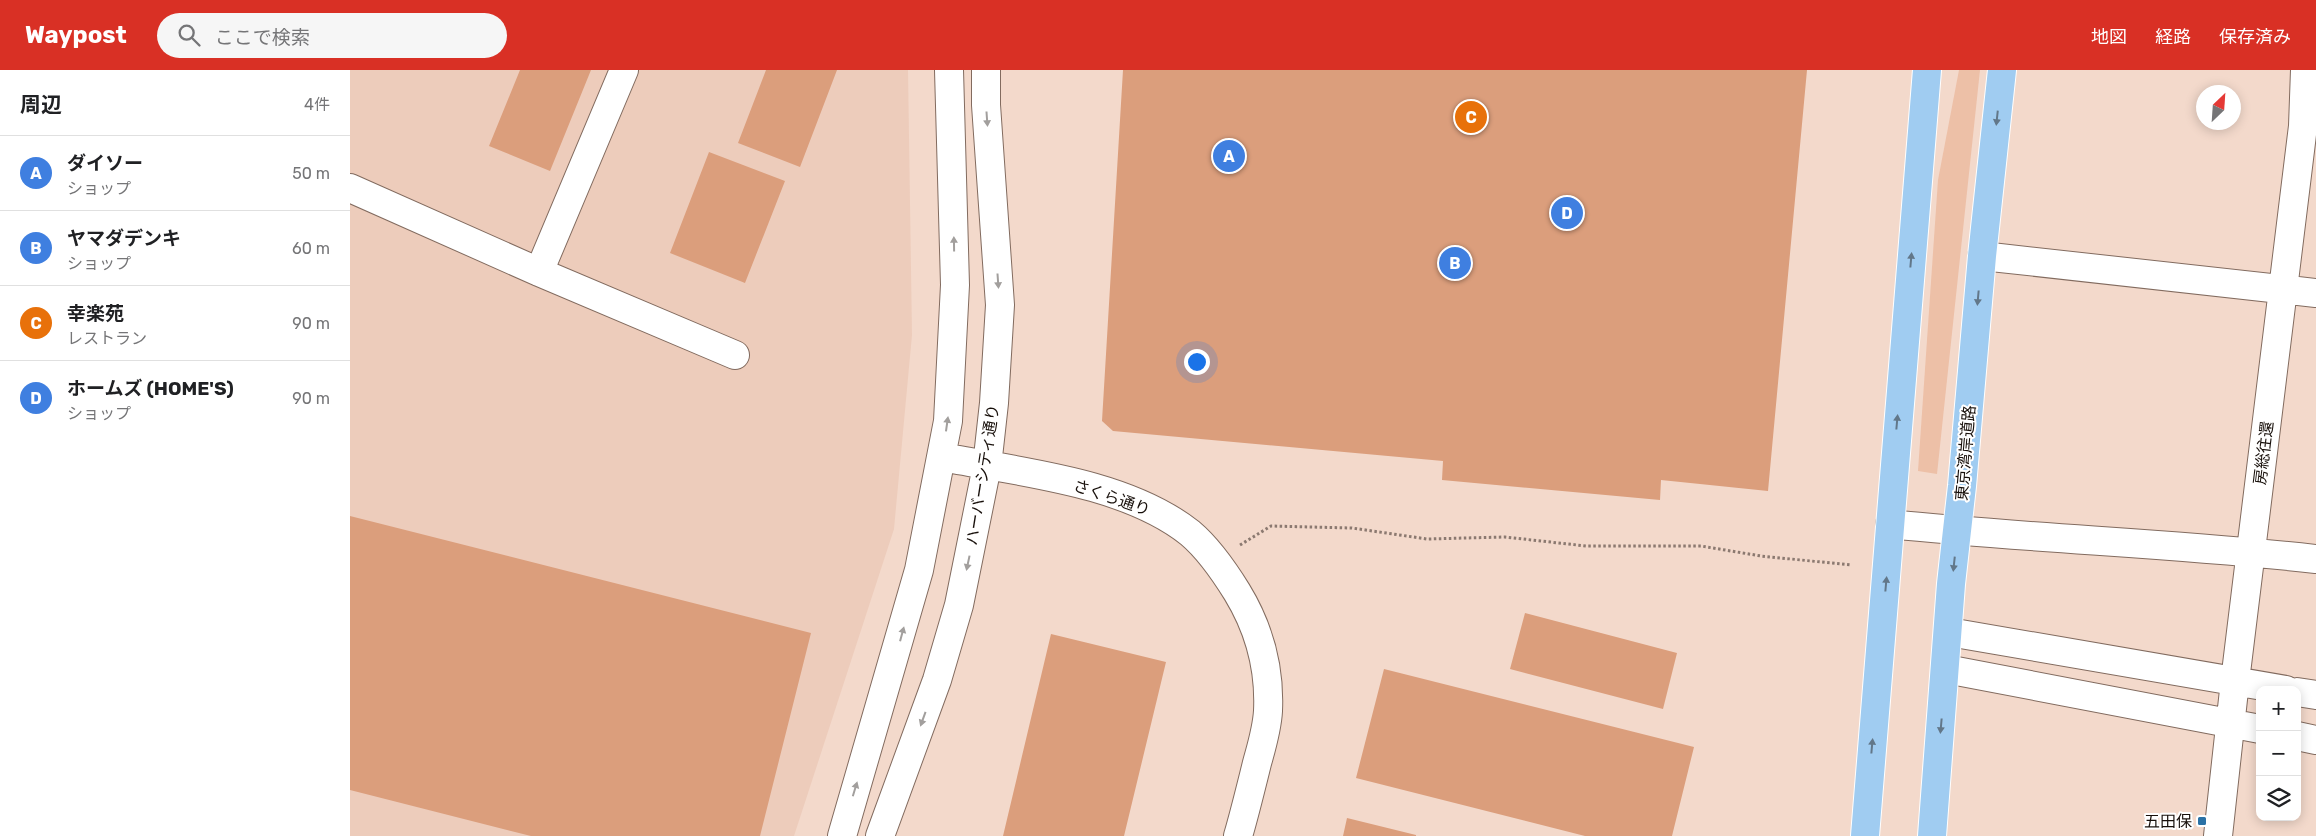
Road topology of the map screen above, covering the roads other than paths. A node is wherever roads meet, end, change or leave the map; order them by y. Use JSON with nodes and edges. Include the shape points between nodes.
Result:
{"nodes":[{"id":1,"x":624,"y":70,"type":"edge"},
{"id":2,"x":949,"y":70,"type":"edge"},
{"id":3,"x":986,"y":70,"type":"edge"},
{"id":4,"x":1927,"y":70,"type":"edge"},
{"id":5,"x":2002,"y":70,"type":"edge"},
{"id":6,"x":2305,"y":70,"type":"edge"},
{"id":7,"x":350,"y":188,"type":"edge"},
{"id":8,"x":1982,"y":256,"type":"junction"},
{"id":9,"x":539,"y":272,"type":"junction"},
{"id":10,"x":2284,"y":290,"type":"junction"},
{"id":11,"x":2316,"y":293,"type":"edge"},
{"id":12,"x":736,"y":355,"type":"dead end"},
{"id":13,"x":942,"y":457,"type":"junction"},
{"id":14,"x":987,"y":466,"type":"junction"},
{"id":15,"x":1890,"y":524,"type":"junction"},
{"id":16,"x":1957,"y":531,"type":"junction"},
{"id":17,"x":2251,"y":552,"type":"junction"},
{"id":18,"x":2316,"y":559,"type":"edge"},
{"id":19,"x":1949,"y":632,"type":"junction"},
{"id":20,"x":1946,"y":669,"type":"junction"},
{"id":21,"x":2234,"y":681,"type":"junction"},
{"id":22,"x":2263,"y":686,"type":"edge"},
{"id":23,"x":2301,"y":693,"type":"edge"},
{"id":24,"x":2316,"y":695,"type":"edge"},
{"id":25,"x":2230,"y":724,"type":"junction"},
{"id":26,"x":2256,"y":728,"type":"edge"},
{"id":27,"x":2301,"y":737,"type":"edge"},
{"id":28,"x":2316,"y":740,"type":"edge"},
{"id":29,"x":842,"y":836,"type":"edge"},
{"id":30,"x":880,"y":836,"type":"edge"},
{"id":31,"x":1238,"y":836,"type":"edge"},
{"id":32,"x":1865,"y":836,"type":"edge"},
{"id":33,"x":1932,"y":836,"type":"edge"},
{"id":34,"x":2218,"y":836,"type":"edge"}],
"edges":[{"from":1,"to":9,"type":"street"},
{"from":13,"to":2,"type":"street","one_way":true,"via":[[951,384],[955,285]]},
{"from":3,"to":14,"type":"street","name":"ハーバーシティ通り","one_way":true,"via":[[1000,305]]},
{"from":15,"to":4,"type":"highway","one_way":true},
{"from":5,"to":8,"type":"highway","name":"東京湾岸道路","one_way":true},
{"from":6,"to":10,"type":"street","name":"房総往還","via":[[2303,126]]},
{"from":7,"to":9,"type":"street"},
{"from":8,"to":10,"type":"street"},
{"from":8,"to":16,"type":"highway","name":"東京湾岸道路","one_way":true},
{"from":9,"to":12,"type":"street"},
{"from":10,"to":11,"type":"street"},
{"from":10,"to":17,"type":"street","name":"房総往還"},
{"from":13,"to":14,"type":"street","name":"さくら通り"},
{"from":29,"to":13,"type":"street","one_way":true,"via":[[919,570]]},
{"from":14,"to":30,"type":"street","name":"ハーバーシティ通り","one_way":true,"via":[[959,604],[937,680]]},
{"from":14,"to":31,"type":"street","name":"さくら通り","via":[[1109,492],[1141,504],[1190,533],[1229,579],[1256,628],[1268,688],[1265,734]]},
{"from":15,"to":16,"type":"street"},
{"from":32,"to":15,"type":"highway","one_way":true},
{"from":16,"to":17,"type":"street"},
{"from":16,"to":19,"type":"highway","name":"東京湾岸道路","one_way":true},
{"from":17,"to":18,"type":"street"},
{"from":17,"to":21,"type":"street","name":"房総往還"},
{"from":19,"to":20,"type":"highway","name":"東京湾岸道路"},
{"from":19,"to":21,"type":"street"},
{"from":20,"to":25,"type":"street"},
{"from":20,"to":33,"type":"highway","name":"東京湾岸道路","one_way":true},
{"from":21,"to":22,"type":"street"},
{"from":21,"to":25,"type":"street","name":"房総往還"},
{"from":23,"to":24,"type":"street"},
{"from":25,"to":26,"type":"street"},
{"from":25,"to":34,"type":"street","name":"房総往還"},
{"from":27,"to":28,"type":"street"}]}
